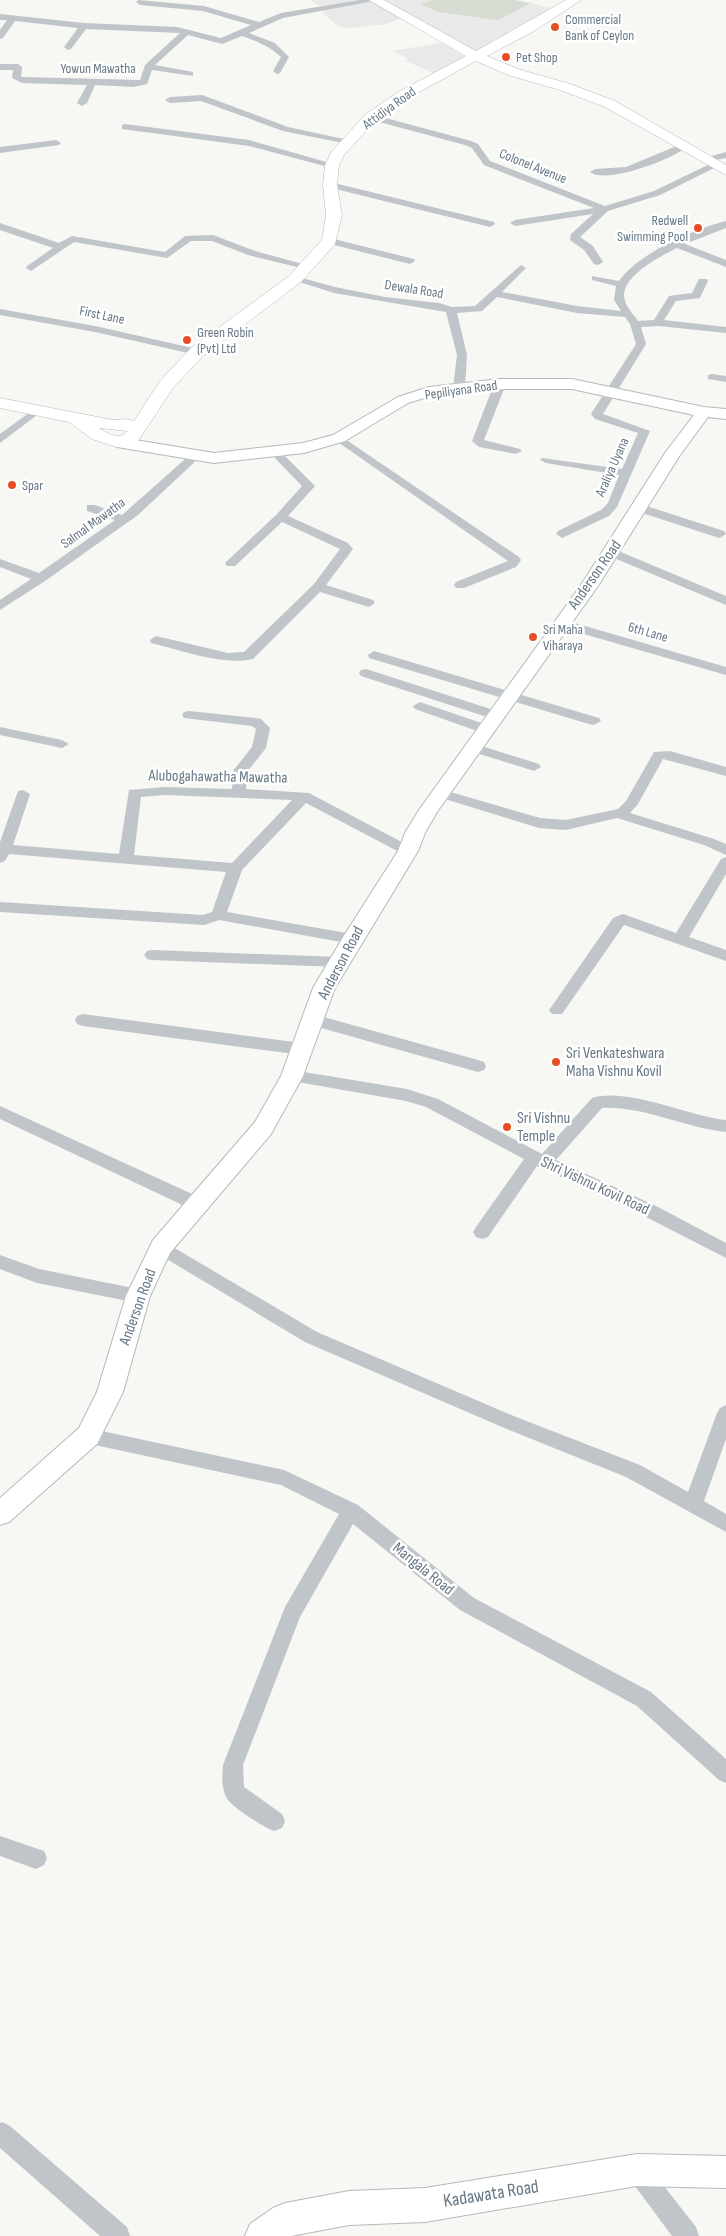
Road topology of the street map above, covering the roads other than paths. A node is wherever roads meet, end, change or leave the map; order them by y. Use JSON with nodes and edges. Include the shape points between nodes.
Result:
{"nodes":[{"id":1,"x":375,"y":0,"type":"edge"},
{"id":2,"x":575,"y":0,"type":"edge"},
{"id":3,"x":140,"y":2,"type":"dead end"},
{"id":4,"x":0,"y":17,"type":"edge"},
{"id":5,"x":12,"y":18,"type":"junction"},
{"id":6,"x":259,"y":25,"type":"junction"},
{"id":7,"x":84,"y":26,"type":"junction"},
{"id":8,"x":186,"y":32,"type":"junction"},
{"id":9,"x":243,"y":33,"type":"junction"},
{"id":10,"x":0,"y":36,"type":"edge"},
{"id":11,"x":68,"y":47,"type":"dead end"},
{"id":12,"x":476,"y":56,"type":"junction"},
{"id":13,"x":0,"y":67,"type":"edge"},
{"id":14,"x":148,"y":67,"type":"junction"},
{"id":15,"x":277,"y":71,"type":"dead end"},
{"id":16,"x":190,"y":74,"type":"dead end"},
{"id":17,"x":92,"y":83,"type":"junction"},
{"id":18,"x":170,"y":100,"type":"dead end"},
{"id":19,"x":82,"y":103,"type":"dead end"},
{"id":20,"x":371,"y":117,"type":"junction"},
{"id":21,"x":125,"y":127,"type":"dead end"},
{"id":22,"x":348,"y":141,"type":"junction"},
{"id":23,"x":56,"y":143,"type":"dead end"},
{"id":24,"x":682,"y":147,"type":"junction"},
{"id":25,"x":0,"y":150,"type":"edge"},
{"id":26,"x":726,"y":155,"type":"edge"},
{"id":27,"x":332,"y":165,"type":"junction"},
{"id":28,"x":715,"y":165,"type":"edge"},
{"id":29,"x":595,"y":172,"type":"dead end"},
{"id":30,"x":330,"y":185,"type":"junction"},
{"id":31,"x":605,"y":209,"type":"junction"},
{"id":32,"x":515,"y":223,"type":"dead end"},
{"id":33,"x":490,"y":224,"type":"dead end"},
{"id":34,"x":726,"y":224,"type":"edge"},
{"id":35,"x":0,"y":226,"type":"edge"},
{"id":36,"x":330,"y":240,"type":"junction"},
{"id":37,"x":678,"y":245,"type":"junction"},
{"id":38,"x":61,"y":246,"type":"junction"},
{"id":39,"x":410,"y":261,"type":"dead end"},
{"id":40,"x":598,"y":262,"type":"dead end"},
{"id":41,"x":726,"y":264,"type":"edge"},
{"id":42,"x":31,"y":268,"type":"dead end"},
{"id":43,"x":520,"y":268,"type":"dead end"},
{"id":44,"x":300,"y":272,"type":"junction"},
{"id":45,"x":596,"y":278,"type":"dead end"},
{"id":46,"x":703,"y":281,"type":"dead end"},
{"id":47,"x":620,"y":284,"type":"junction"},
{"id":48,"x":495,"y":293,"type":"junction"},
{"id":49,"x":451,"y":310,"type":"junction"},
{"id":50,"x":0,"y":312,"type":"edge"},
{"id":51,"x":627,"y":314,"type":"junction"},
{"id":52,"x":659,"y":323,"type":"junction"},
{"id":53,"x":635,"y":324,"type":"junction"},
{"id":54,"x":726,"y":330,"type":"edge"},
{"id":55,"x":197,"y":352,"type":"junction"},
{"id":56,"x":712,"y":377,"type":"dead end"},
{"id":57,"x":726,"y":379,"type":"edge"},
{"id":58,"x":500,"y":384,"type":"junction"},
{"id":59,"x":459,"y":388,"type":"junction"},
{"id":60,"x":612,"y":391,"type":"junction"},
{"id":61,"x":156,"y":400,"type":"junction"},
{"id":62,"x":0,"y":403,"type":"edge"},
{"id":63,"x":36,"y":410,"type":"junction"},
{"id":64,"x":704,"y":412,"type":"junction"},
{"id":65,"x":726,"y":414,"type":"edge"},
{"id":66,"x":137,"y":431,"type":"junction"},
{"id":67,"x":113,"y":432,"type":"junction"},
{"id":68,"x":339,"y":438,"type":"junction"},
{"id":69,"x":0,"y":440,"type":"edge"},
{"id":70,"x":177,"y":451,"type":"junction"},
{"id":71,"x":516,"y":451,"type":"dead end"},
{"id":72,"x":275,"y":452,"type":"junction"},
{"id":73,"x":196,"y":455,"type":"junction"},
{"id":74,"x":546,"y":460,"type":"dead end"},
{"id":75,"x":626,"y":473,"type":"junction"},
{"id":76,"x":91,"y":508,"type":"dead end"},
{"id":77,"x":640,"y":508,"type":"junction"},
{"id":78,"x":281,"y":518,"type":"junction"},
{"id":79,"x":123,"y":520,"type":"junction"},
{"id":80,"x":562,"y":534,"type":"dead end"},
{"id":81,"x":720,"y":534,"type":"dead end"},
{"id":82,"x":611,"y":552,"type":"junction"},
{"id":83,"x":0,"y":563,"type":"edge"},
{"id":84,"x":231,"y":563,"type":"dead end"},
{"id":85,"x":41,"y":578,"type":"junction"},
{"id":86,"x":460,"y":585,"type":"dead end"},
{"id":87,"x":318,"y":587,"type":"junction"},
{"id":88,"x":726,"y":601,"type":"edge"},
{"id":89,"x":369,"y":603,"type":"dead end"},
{"id":90,"x":0,"y":606,"type":"edge"},
{"id":91,"x":561,"y":623,"type":"junction"},
{"id":92,"x":156,"y":640,"type":"dead end"},
{"id":93,"x":374,"y":656,"type":"dead end"},
{"id":94,"x":726,"y":671,"type":"edge"},
{"id":95,"x":366,"y":673,"type":"dead end"},
{"id":96,"x":511,"y":696,"type":"junction"},
{"id":97,"x":420,"y":706,"type":"dead end"},
{"id":98,"x":190,"y":715,"type":"dead end"},
{"id":99,"x":594,"y":721,"type":"dead end"},
{"id":100,"x":490,"y":722,"type":"junction"},
{"id":101,"x":0,"y":730,"type":"edge"},
{"id":102,"x":62,"y":744,"type":"dead end"},
{"id":103,"x":472,"y":747,"type":"junction"},
{"id":104,"x":534,"y":767,"type":"dead end"},
{"id":105,"x":726,"y":772,"type":"edge"},
{"id":106,"x":239,"y":793,"type":"junction"},
{"id":107,"x":23,"y":794,"type":"dead end"},
{"id":108,"x":440,"y":794,"type":"junction"},
{"id":109,"x":304,"y":796,"type":"junction"},
{"id":110,"x":616,"y":813,"type":"junction"},
{"id":111,"x":726,"y":850,"type":"edge"},
{"id":112,"x":2,"y":851,"type":"edge"},
{"id":113,"x":408,"y":851,"type":"junction"},
{"id":114,"x":126,"y":859,"type":"junction"},
{"id":115,"x":726,"y":862,"type":"edge"},
{"id":116,"x":235,"y":868,"type":"junction"},
{"id":117,"x":0,"y":908,"type":"edge"},
{"id":118,"x":211,"y":918,"type":"junction"},
{"id":119,"x":628,"y":920,"type":"joint"},
{"id":120,"x":352,"y":939,"type":"junction"},
{"id":121,"x":680,"y":939,"type":"junction"},
{"id":122,"x":152,"y":955,"type":"dead end"},
{"id":123,"x":726,"y":956,"type":"edge"},
{"id":124,"x":339,"y":962,"type":"junction"},
{"id":125,"x":557,"y":1010,"type":"dead end"},
{"id":126,"x":83,"y":1020,"type":"dead end"},
{"id":127,"x":313,"y":1020,"type":"junction"},
{"id":128,"x":302,"y":1049,"type":"junction"},
{"id":129,"x":478,"y":1066,"type":"dead end"},
{"id":130,"x":292,"y":1076,"type":"junction"},
{"id":131,"x":0,"y":1112,"type":"edge"},
{"id":132,"x":726,"y":1126,"type":"edge"},
{"id":133,"x":540,"y":1160,"type":"junction"},
{"id":134,"x":197,"y":1204,"type":"junction"},
{"id":135,"x":482,"y":1232,"type":"dead end"},
{"id":136,"x":161,"y":1247,"type":"junction"},
{"id":137,"x":726,"y":1250,"type":"edge"},
{"id":138,"x":0,"y":1262,"type":"edge"},
{"id":139,"x":138,"y":1296,"type":"junction"},
{"id":140,"x":726,"y":1413,"type":"edge"},
{"id":141,"x":88,"y":1436,"type":"junction"},
{"id":142,"x":693,"y":1504,"type":"junction"},
{"id":143,"x":351,"y":1511,"type":"junction"},
{"id":144,"x":0,"y":1514,"type":"edge"},
{"id":145,"x":726,"y":1524,"type":"edge"},
{"id":146,"x":726,"y":1772,"type":"edge"},
{"id":147,"x":274,"y":1820,"type":"dead end"},
{"id":148,"x":0,"y":1846,"type":"edge"},
{"id":149,"x":36,"y":1858,"type":"dead end"},
{"id":150,"x":0,"y":2136,"type":"edge"},
{"id":151,"x":637,"y":2170,"type":"junction"},
{"id":152,"x":726,"y":2172,"type":"edge"},
{"id":153,"x":118,"y":2236,"type":"edge"},
{"id":154,"x":262,"y":2236,"type":"edge"},
{"id":155,"x":686,"y":2236,"type":"edge"}],
"edges":[{"from":1,"to":6,"type":"street","via":[[286,14]]},
{"from":1,"to":12,"type":"main road"},
{"from":2,"to":12,"type":"main road","name":"Attidiya Road"},
{"from":3,"to":6,"type":"street","via":[[204,9]]},
{"from":4,"to":5,"type":"street"},
{"from":5,"to":7,"type":"street"},
{"from":5,"to":10,"type":"street"},
{"from":6,"to":9,"type":"street"},
{"from":7,"to":8,"type":"street"},
{"from":7,"to":11,"type":"street"},
{"from":8,"to":9,"type":"street","via":[[222,41]]},
{"from":8,"to":14,"type":"street","name":"Yowun Mawatha"},
{"from":9,"to":15,"type":"street","via":[[284,54]]},
{"from":12,"to":20,"type":"main road","name":"Attidiya Road","via":[[404,94]]},
{"from":12,"to":24,"type":"main road","via":[[513,72],[610,104]]},
{"from":13,"to":17,"type":"street","name":"Yowun Mawatha","via":[[18,67],[16,78],[22,80]]},
{"from":14,"to":16,"type":"street"},
{"from":14,"to":17,"type":"street","name":"Yowun Mawatha","via":[[144,82]]},
{"from":17,"to":19,"type":"street"},
{"from":18,"to":22,"type":"street","via":[[202,98],[286,130]]},
{"from":20,"to":22,"type":"main road","name":"Attidiya Road"},
{"from":20,"to":31,"type":"street","name":"Colonel Avenue","via":[[468,143],[475,146],[487,163]]},
{"from":21,"to":27,"type":"street","via":[[152,127],[249,142]]},
{"from":22,"to":27,"type":"main road","name":"Attidiya Road"},
{"from":23,"to":25,"type":"street"},
{"from":24,"to":28,"type":"main road"},
{"from":24,"to":29,"type":"street","via":[[625,169]]},
{"from":26,"to":28,"type":"street"},
{"from":27,"to":30,"type":"main road","name":"Attidiya Road"},
{"from":28,"to":31,"type":"street","via":[[657,193]]},
{"from":30,"to":33,"type":"street"},
{"from":30,"to":36,"type":"main road","name":"Attidiya Road","via":[[334,215]]},
{"from":31,"to":32,"type":"street"},
{"from":31,"to":40,"type":"street","via":[[575,236],[575,240],[589,248]]},
{"from":34,"to":37,"type":"street"},
{"from":35,"to":38,"type":"street"},
{"from":36,"to":39,"type":"street"},
{"from":36,"to":44,"type":"main road"},
{"from":37,"to":41,"type":"street"},
{"from":37,"to":47,"type":"street","via":[[635,269]]},
{"from":38,"to":42,"type":"street"},
{"from":38,"to":44,"type":"street","via":[[72,239],[167,255],[189,238],[213,238]]},
{"from":43,"to":48,"type":"street"},
{"from":44,"to":49,"type":"street","name":"Dewala Road","via":[[334,290]]},
{"from":44,"to":55,"type":"main road"},
{"from":45,"to":47,"type":"street"},
{"from":46,"to":52,"type":"street","via":[[696,296],[673,298]]},
{"from":47,"to":51,"type":"street","via":[[618,300]]},
{"from":48,"to":49,"type":"street","via":[[478,309]]},
{"from":48,"to":51,"type":"street","via":[[587,312]]},
{"from":49,"to":59,"type":"street","name":"Dewala Road","via":[[462,355]]},
{"from":50,"to":55,"type":"street","name":"First Lane"},
{"from":51,"to":53,"type":"street"},
{"from":52,"to":53,"type":"street"},
{"from":52,"to":54,"type":"street"},
{"from":53,"to":60,"type":"street","via":[[641,344]]},
{"from":55,"to":61,"type":"main road"},
{"from":56,"to":57,"type":"street"},
{"from":58,"to":59,"type":"main road","name":"Pepiliyana Road"},
{"from":58,"to":60,"type":"main road","name":"Pepiliyana Road","via":[[563,384]]},
{"from":58,"to":71,"type":"street","via":[[478,441],[483,445]]},
{"from":59,"to":68,"type":"main road","name":"Pepiliyana Road","via":[[403,400]]},
{"from":60,"to":64,"type":"main road","name":"Pepiliyana Road"},
{"from":60,"to":75,"type":"street","name":"Araliya Uyana","via":[[598,414],[599,418],[644,432]]},
{"from":61,"to":66,"type":"main road"},
{"from":61,"to":67,"type":"main road"},
{"from":62,"to":63,"type":"main road"},
{"from":63,"to":67,"type":"main road","via":[[75,418]]},
{"from":63,"to":69,"type":"street"},
{"from":64,"to":65,"type":"main road","name":"Pepiliyana Road"},
{"from":64,"to":77,"type":"main road","name":"Anderson Road","via":[[673,453]]},
{"from":66,"to":67,"type":"main road","via":[[135,436],[125,441]]},
{"from":66,"to":70,"type":"main road"},
{"from":67,"to":70,"type":"main road"},
{"from":68,"to":72,"type":"main road","name":"Pepiliyana Road"},
{"from":68,"to":86,"type":"street","via":[[515,560]]},
{"from":70,"to":73,"type":"main road","name":"Pepiliyana Road"},
{"from":72,"to":73,"type":"main road","name":"Pepiliyana Road","via":[[214,458]]},
{"from":72,"to":78,"type":"street","via":[[309,486]]},
{"from":73,"to":79,"type":"street","name":"Salmal Mawatha"},
{"from":74,"to":75,"type":"street"},
{"from":75,"to":80,"type":"street","name":"Araliya Uyana","via":[[613,504],[605,513]]},
{"from":76,"to":79,"type":"street"},
{"from":77,"to":81,"type":"street"},
{"from":77,"to":82,"type":"main road","name":"Anderson Road"},
{"from":78,"to":84,"type":"street"},
{"from":78,"to":87,"type":"street","via":[[347,549]]},
{"from":79,"to":85,"type":"street","name":"Salmal Mawatha"},
{"from":82,"to":88,"type":"street"},
{"from":82,"to":91,"type":"main road","name":"Anderson Road"},
{"from":83,"to":85,"type":"street"},
{"from":85,"to":90,"type":"street","name":"Salmal Mawatha"},
{"from":87,"to":89,"type":"street"},
{"from":87,"to":92,"type":"street","via":[[248,656],[228,657]]},
{"from":91,"to":94,"type":"street","name":"6th Lane"},
{"from":91,"to":96,"type":"main road","name":"Anderson Road"},
{"from":93,"to":96,"type":"street"},
{"from":95,"to":100,"type":"street"},
{"from":96,"to":99,"type":"street"},
{"from":96,"to":100,"type":"main road","name":"Anderson Road"},
{"from":97,"to":100,"type":"street"},
{"from":98,"to":106,"type":"street","via":[[256,722],[263,728],[259,748],[240,771]]},
{"from":100,"to":103,"type":"main road","name":"Anderson Road"},
{"from":101,"to":102,"type":"street"},
{"from":103,"to":104,"type":"street"},
{"from":103,"to":108,"type":"main road","name":"Anderson Road"},
{"from":105,"to":110,"type":"street","via":[[670,755],[659,755],[631,804]]},
{"from":106,"to":109,"type":"street","name":"Alubogahawatha Mawatha"},
{"from":106,"to":114,"type":"street","name":"Alubogahawatha Mawatha","via":[[134,793]]},
{"from":107,"to":112,"type":"street"},
{"from":108,"to":110,"type":"street","via":[[539,823],[566,824]]},
{"from":108,"to":113,"type":"main road","name":"Anderson Road","via":[[415,833]]},
{"from":109,"to":113,"type":"street","name":"Alubogahawatha Mawatha"},
{"from":109,"to":116,"type":"street"},
{"from":110,"to":111,"type":"street"},
{"from":112,"to":114,"type":"street"},
{"from":113,"to":120,"type":"main road","name":"Anderson Road"},
{"from":114,"to":116,"type":"street"},
{"from":115,"to":121,"type":"street"},
{"from":116,"to":118,"type":"street"},
{"from":117,"to":118,"type":"street"},
{"from":118,"to":120,"type":"street"},
{"from":119,"to":121,"type":"street"},
{"from":119,"to":125,"type":"street","via":[[618,922]]},
{"from":120,"to":124,"type":"main road","name":"Anderson Road"},
{"from":121,"to":123,"type":"street"},
{"from":122,"to":124,"type":"street"},
{"from":124,"to":127,"type":"main road","name":"Anderson Road","via":[[324,988]]},
{"from":126,"to":128,"type":"street"},
{"from":127,"to":128,"type":"main road","name":"Anderson Road"},
{"from":127,"to":129,"type":"street"},
{"from":128,"to":130,"type":"main road","name":"Anderson Road"},
{"from":130,"to":133,"type":"street","name":"Shri Vishnu Kovil Road","via":[[418,1098]]},
{"from":130,"to":134,"type":"main road","name":"Anderson Road","via":[[263,1128]]},
{"from":131,"to":134,"type":"street"},
{"from":132,"to":133,"type":"street","via":[[707,1126],[644,1108],[598,1102]]},
{"from":133,"to":135,"type":"street"},
{"from":133,"to":137,"type":"street","name":"Shri Vishnu Kovil Road"},
{"from":134,"to":136,"type":"main road","name":"Anderson Road"},
{"from":136,"to":139,"type":"main road","name":"Anderson Road"},
{"from":136,"to":142,"type":"street","via":[[310,1337],[633,1471]]},
{"from":138,"to":139,"type":"street","via":[[37,1276]]},
{"from":139,"to":141,"type":"main road","name":"Anderson Road","via":[[110,1392]]},
{"from":140,"to":142,"type":"street"},
{"from":141,"to":143,"type":"street","name":"Mangala Road","via":[[284,1478]]},
{"from":141,"to":144,"type":"main road","name":"Anderson Road"},
{"from":142,"to":145,"type":"street"},
{"from":143,"to":146,"type":"street","name":"Mangala Road","via":[[467,1604],[644,1699]]},
{"from":143,"to":147,"type":"street","via":[[292,1613],[233,1765],[232,1781],[236,1792]]},
{"from":148,"to":149,"type":"street"},
{"from":150,"to":153,"type":"street","via":[[2,2134]]},
{"from":151,"to":152,"type":"main road","name":"Kadawata Road"},
{"from":151,"to":154,"type":"main road","name":"Kadawata Road","via":[[425,2205],[349,2208],[284,2220]]},
{"from":151,"to":155,"type":"street"}]}
